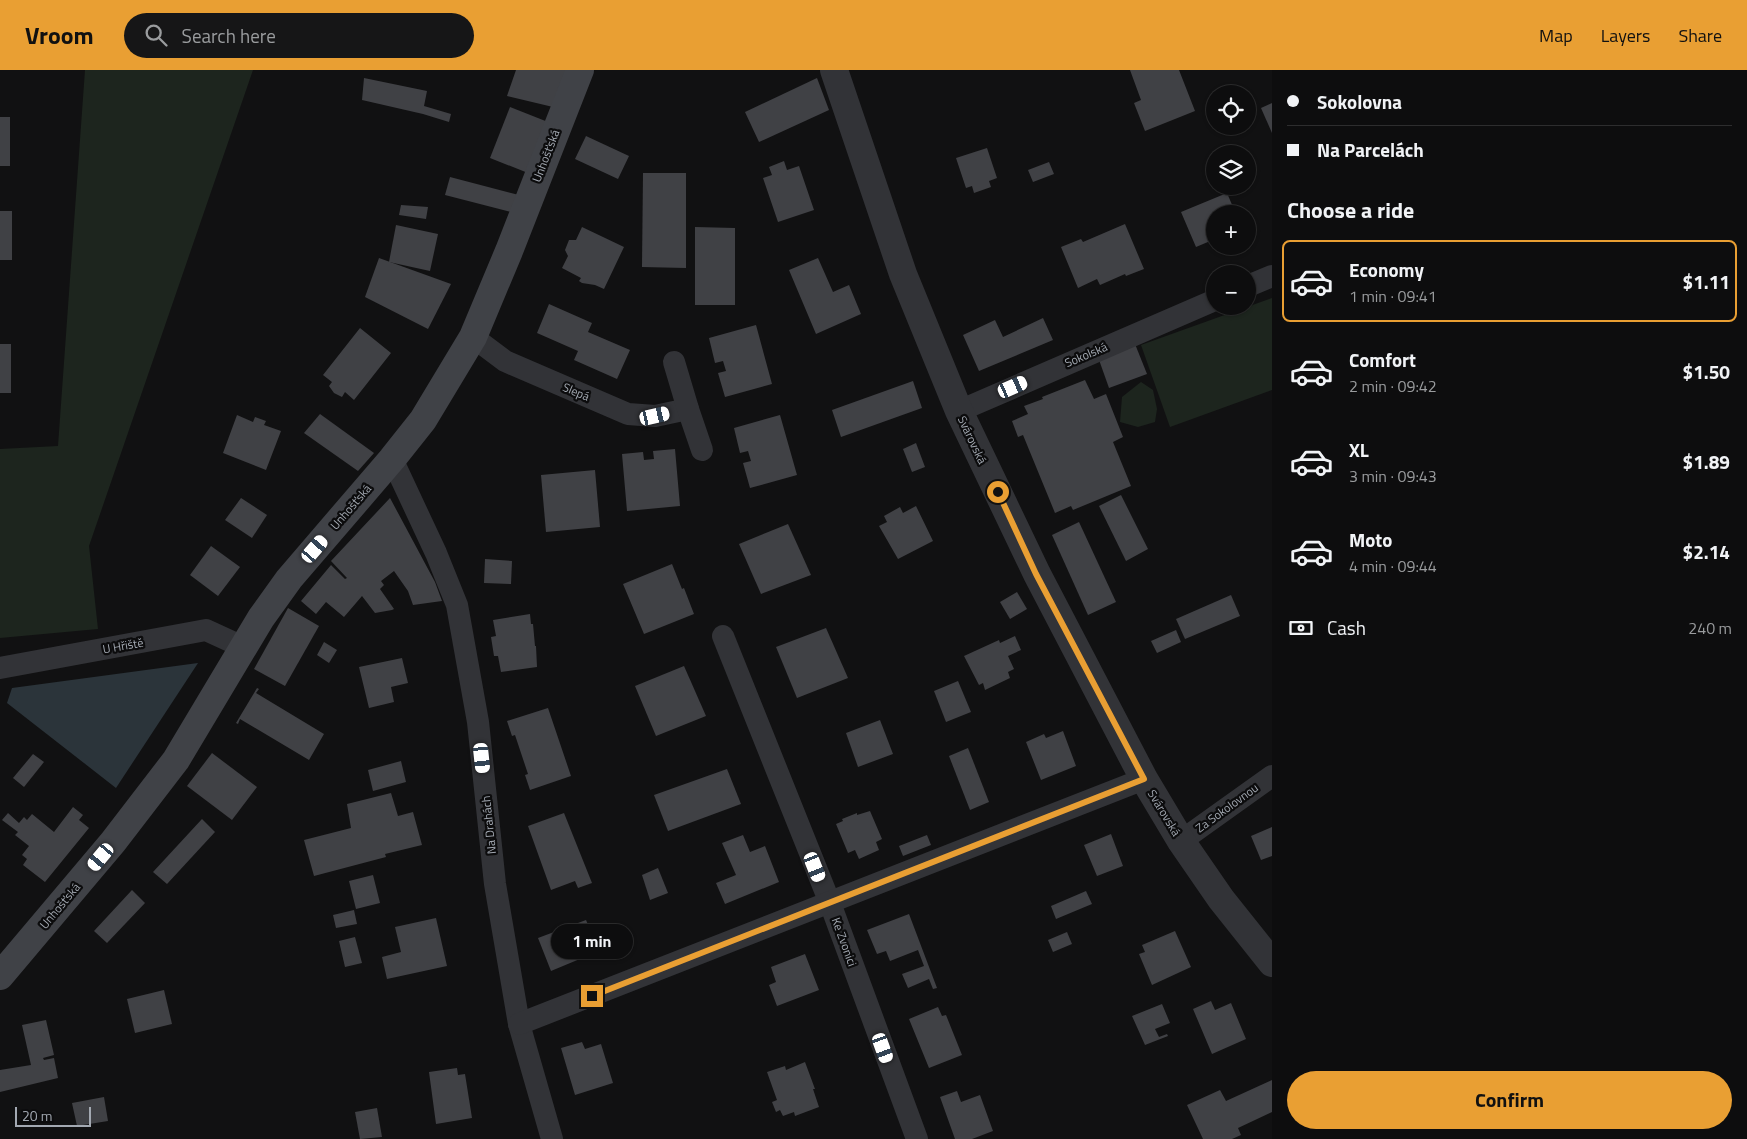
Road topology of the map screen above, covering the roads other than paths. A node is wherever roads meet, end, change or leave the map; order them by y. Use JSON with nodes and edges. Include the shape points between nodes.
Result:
{"nodes":[{"id":1,"x":580,"y":70,"type":"edge"},
{"id":2,"x":834,"y":70,"type":"edge"},
{"id":3,"x":1272,"y":276,"type":"edge"},
{"id":4,"x":1256,"y":283,"type":"edge"},
{"id":5,"x":1206,"y":304,"type":"edge"},
{"id":6,"x":473,"y":337,"type":"junction"},
{"id":7,"x":674,"y":362,"type":"dead end"},
{"id":8,"x":688,"y":409,"type":"junction"},
{"id":9,"x":959,"y":410,"type":"junction"},
{"id":10,"x":702,"y":450,"type":"dead end"},
{"id":11,"x":392,"y":459,"type":"junction"},
{"id":12,"x":723,"y":636,"type":"dead end"},
{"id":13,"x":242,"y":647,"type":"junction"},
{"id":14,"x":0,"y":668,"type":"edge"},
{"id":15,"x":1272,"y":776,"type":"edge"},
{"id":16,"x":1144,"y":779,"type":"junction"},
{"id":17,"x":1181,"y":841,"type":"junction"},
{"id":18,"x":830,"y":903,"type":"junction"},
{"id":19,"x":1272,"y":963,"type":"edge"},
{"id":20,"x":0,"y":976,"type":"edge"},
{"id":21,"x":518,"y":1024,"type":"junction"},
{"id":22,"x":552,"y":1139,"type":"edge"},
{"id":23,"x":917,"y":1139,"type":"edge"}],
"edges":[{"from":1,"to":6,"type":"main road","name":"Unhošťská"},
{"from":2,"to":9,"type":"street","name":"Svárovská","via":[[903,274]]},
{"from":3,"to":4,"type":"street"},
{"from":5,"to":9,"type":"street","name":"Sokolská"},
{"from":6,"to":8,"type":"street","name":"Slepá","via":[[505,361],[628,414],[655,416]]},
{"from":6,"to":11,"type":"main road","name":"Unhošťská","via":[[424,420]]},
{"from":7,"to":8,"type":"street"},
{"from":8,"to":10,"type":"street"},
{"from":9,"to":16,"type":"street","name":"Svárovská","via":[[1036,574]]},
{"from":11,"to":13,"type":"main road","name":"Unhošťská","via":[[289,579]]},
{"from":11,"to":21,"type":"street","name":"Na Drahách","via":[[457,605],[478,722],[495,884]]},
{"from":12,"to":18,"type":"street","name":"Ke Zvonici"},
{"from":13,"to":14,"type":"street","name":"U Hřiště","via":[[206,630]]},
{"from":13,"to":20,"type":"main road","name":"Unhošťská","via":[[176,760],[113,842]]},
{"from":15,"to":17,"type":"street","name":"Za Sokolovnou"},
{"from":16,"to":17,"type":"street","name":"Svárovská"},
{"from":16,"to":18,"type":"street"},
{"from":17,"to":19,"type":"street","name":"Svárovská","via":[[1221,899]]},
{"from":18,"to":21,"type":"street"},
{"from":18,"to":23,"type":"street","name":"Ke Zvonici"},
{"from":21,"to":22,"type":"street","name":"Na Drahách"}]}
